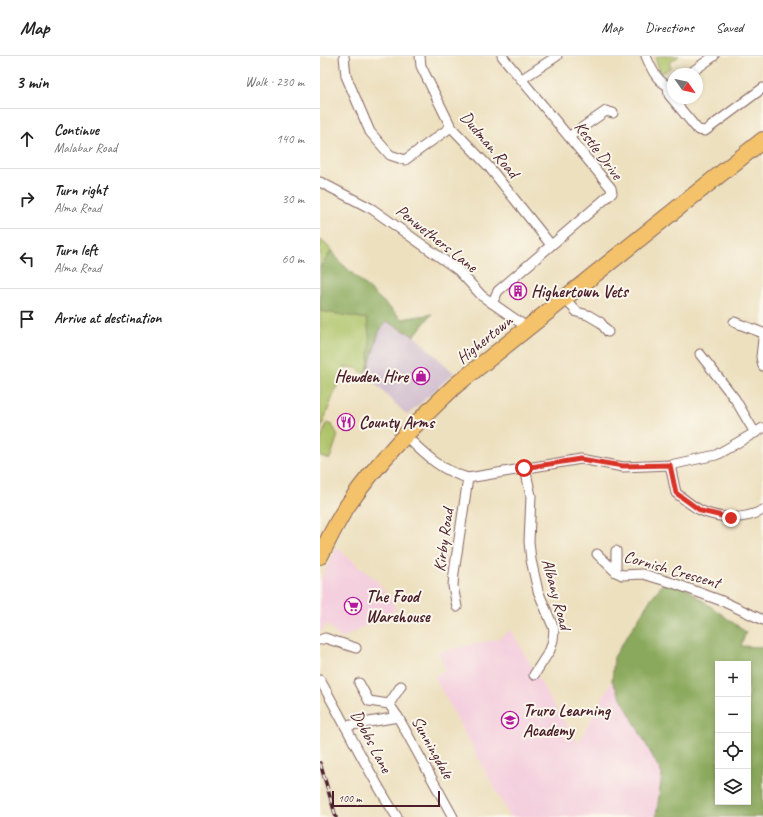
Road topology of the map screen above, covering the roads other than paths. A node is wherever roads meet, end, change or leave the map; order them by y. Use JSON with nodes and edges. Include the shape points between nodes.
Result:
{"nodes":[{"id":1,"x":344,"y":56,"type":"edge"},
{"id":2,"x":420,"y":56,"type":"edge"},
{"id":3,"x":502,"y":56,"type":"edge"},
{"id":4,"x":557,"y":56,"type":"edge"},
{"id":5,"x":646,"y":56,"type":"edge"},
{"id":6,"x":714,"y":56,"type":"edge"},
{"id":7,"x":697,"y":68,"type":"edge"},
{"id":8,"x":522,"y":80,"type":"junction"},
{"id":9,"x":667,"y":85,"type":"edge"},
{"id":10,"x":763,"y":88,"type":"edge"},
{"id":11,"x":677,"y":104,"type":"edge"},
{"id":12,"x":613,"y":113,"type":"dead end"},
{"id":13,"x":451,"y":127,"type":"junction"},
{"id":14,"x":570,"y":136,"type":"junction"},
{"id":15,"x":763,"y":140,"type":"edge"},
{"id":16,"x":320,"y":182,"type":"edge"},
{"id":17,"x":551,"y":245,"type":"junction"},
{"id":18,"x":564,"y":299,"type":"junction"},
{"id":19,"x":492,"y":303,"type":"junction"},
{"id":20,"x":734,"y":322,"type":"dead end"},
{"id":21,"x":528,"y":328,"type":"junction"},
{"id":22,"x":608,"y":332,"type":"dead end"},
{"id":23,"x":763,"y":333,"type":"edge"},
{"id":24,"x":763,"y":339,"type":"edge"},
{"id":25,"x":700,"y":354,"type":"dead end"},
{"id":26,"x":763,"y":366,"type":"edge"},
{"id":27,"x":759,"y":431,"type":"edge"},
{"id":28,"x":406,"y":436,"type":"junction"},
{"id":29,"x":670,"y":465,"type":"junction"},
{"id":30,"x":524,"y":468,"type":"junction"},
{"id":31,"x":468,"y":478,"type":"junction"},
{"id":32,"x":763,"y":510,"type":"edge"},
{"id":33,"x":616,"y":551,"type":"dead end"},
{"id":34,"x":598,"y":554,"type":"dead end"},
{"id":35,"x":320,"y":556,"type":"edge"},
{"id":36,"x":616,"y":572,"type":"junction"},
{"id":37,"x":457,"y":607,"type":"dead end"},
{"id":38,"x":763,"y":620,"type":"edge"},
{"id":39,"x":320,"y":640,"type":"edge"},
{"id":40,"x":356,"y":648,"type":"dead end"},
{"id":41,"x":534,"y":675,"type":"dead end"},
{"id":42,"x":320,"y":680,"type":"edge"},
{"id":43,"x":359,"y":683,"type":"dead end"},
{"id":44,"x":401,"y":686,"type":"dead end"},
{"id":45,"x":389,"y":704,"type":"junction"},
{"id":46,"x":398,"y":717,"type":"junction"},
{"id":47,"x":346,"y":726,"type":"junction"},
{"id":48,"x":397,"y":817,"type":"edge"},
{"id":49,"x":453,"y":817,"type":"edge"}],
"edges":[{"from":1,"to":13,"type":"street","via":[[346,76],[357,105],[370,132],[390,155],[405,160]]},
{"from":2,"to":13,"type":"street","name":"Dudman Road","via":[[421,66]]},
{"from":3,"to":8,"type":"street","name":"Kestle Drive"},
{"from":4,"to":8,"type":"street"},
{"from":5,"to":9,"type":"street","via":[[653,72],[662,83]]},
{"from":6,"to":7,"type":"street"},
{"from":8,"to":14,"type":"street","name":"Kestle Drive"},
{"from":10,"to":11,"type":"street","via":[[705,131],[698,130]]},
{"from":12,"to":14,"type":"street","via":[[606,111]]},
{"from":13,"to":17,"type":"street","name":"Dudman Road","via":[[489,167]]},
{"from":14,"to":17,"type":"street","name":"Kestle Drive","via":[[611,188],[612,193]]},
{"from":15,"to":18,"type":"highway","name":"Highertown"},
{"from":16,"to":19,"type":"street","name":"Penwethers Lane","via":[[372,209],[458,270]]},
{"from":17,"to":19,"type":"street","name":"Kestle Drive","via":[[498,291]]},
{"from":18,"to":21,"type":"highway","name":"Highertown"},
{"from":18,"to":22,"type":"street","via":[[577,312],[600,322]]},
{"from":19,"to":21,"type":"street","name":"Penwethers Lane"},
{"from":20,"to":23,"type":"street"},
{"from":21,"to":28,"type":"highway","name":"Highertown","via":[[456,385]]},
{"from":24,"to":26,"type":"street"},
{"from":25,"to":27,"type":"street"},
{"from":27,"to":29,"type":"street","via":[[716,455]]},
{"from":28,"to":31,"type":"street","via":[[436,464],[452,474]]},
{"from":28,"to":35,"type":"highway","name":"Highertown","via":[[347,506]]},
{"from":29,"to":30,"type":"street","via":[[623,466],[581,459]]},
{"from":29,"to":32,"type":"street","via":[[676,493],[701,511],[731,518],[756,514]]},
{"from":30,"to":31,"type":"street"},
{"from":30,"to":41,"type":"street","name":"Albany Road","via":[[531,496],[531,560],[538,591],[554,629],[550,650]]},
{"from":31,"to":37,"type":"street","name":"Kirby Road","via":[[454,573],[453,586]]},
{"from":33,"to":36,"type":"street"},
{"from":34,"to":36,"type":"street","name":"Cornish Crescent"},
{"from":36,"to":38,"type":"street","name":"Cornish Crescent","via":[[622,575],[643,574],[673,582]]},
{"from":39,"to":40,"type":"street","via":[[325,638]]},
{"from":42,"to":47,"type":"street","name":"Dobbs Lane"},
{"from":43,"to":45,"type":"street","via":[[369,700]]},
{"from":44,"to":45,"type":"street"},
{"from":45,"to":46,"type":"street"},
{"from":46,"to":47,"type":"street","name":"Sunningdale"},
{"from":46,"to":49,"type":"street","name":"Sunningdale"},
{"from":47,"to":48,"type":"street","name":"Dobbs Lane","via":[[378,789]]}]}
